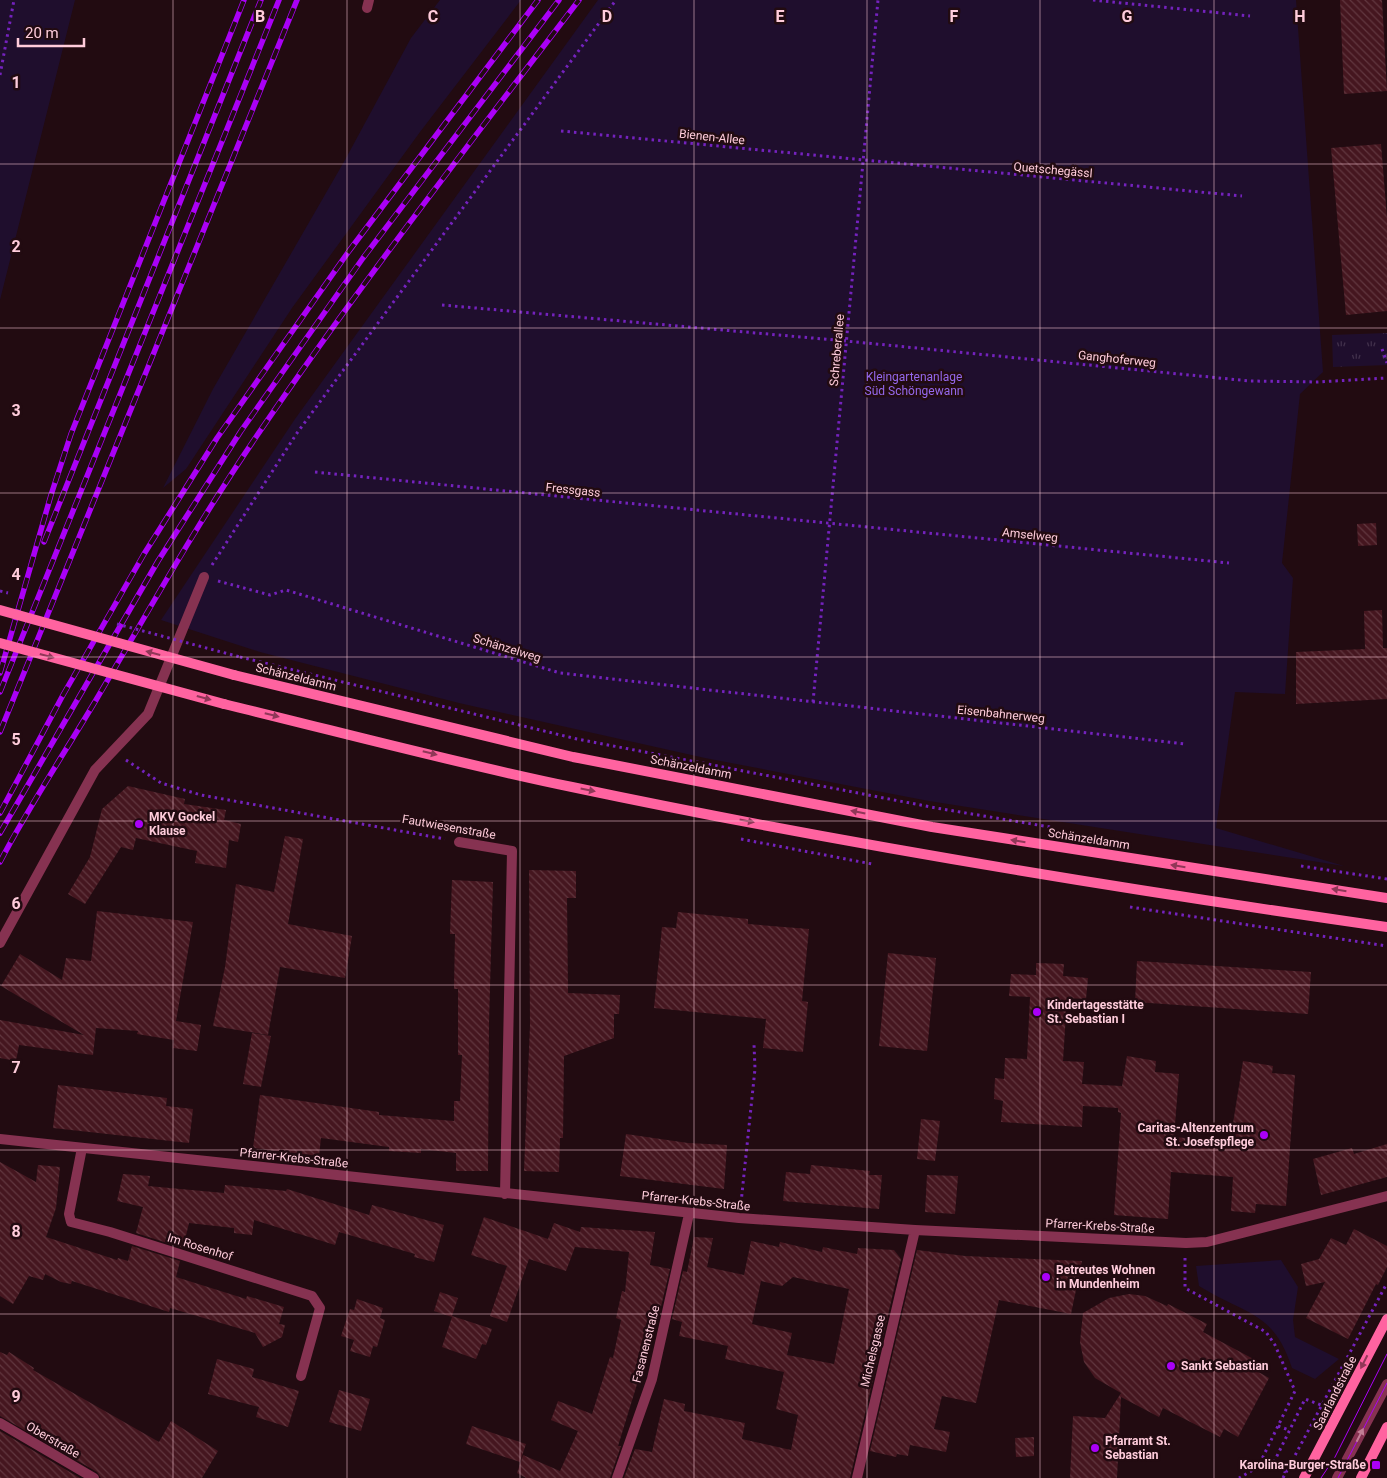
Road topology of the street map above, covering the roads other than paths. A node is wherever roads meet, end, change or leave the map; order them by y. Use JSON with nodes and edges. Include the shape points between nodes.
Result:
{"nodes":[{"id":1,"x":204,"y":577,"type":"road end"},
{"id":2,"x":0,"y":610,"type":"edge"},
{"id":3,"x":0,"y":643,"type":"edge"},
{"id":4,"x":459,"y":842,"type":"road end"},
{"id":5,"x":1387,"y":898,"type":"edge"},
{"id":6,"x":1387,"y":927,"type":"edge"},
{"id":7,"x":0,"y":943,"type":"edge"},
{"id":8,"x":0,"y":1139,"type":"edge"},
{"id":9,"x":82,"y":1148,"type":"junction"},
{"id":10,"x":505,"y":1194,"type":"junction"},
{"id":11,"x":1387,"y":1196,"type":"edge"},
{"id":12,"x":689,"y":1214,"type":"junction"},
{"id":13,"x":915,"y":1230,"type":"junction"},
{"id":14,"x":1387,"y":1319,"type":"edge"},
{"id":15,"x":301,"y":1376,"type":"dead end"},
{"id":16,"x":1387,"y":1384,"type":"edge"},
{"id":17,"x":0,"y":1423,"type":"edge"},
{"id":18,"x":1387,"y":1427,"type":"edge"},
{"id":19,"x":94,"y":1478,"type":"edge"},
{"id":20,"x":616,"y":1478,"type":"edge"},
{"id":21,"x":857,"y":1478,"type":"edge"},
{"id":22,"x":1304,"y":1478,"type":"edge"},
{"id":23,"x":1337,"y":1478,"type":"edge"},
{"id":24,"x":1361,"y":1478,"type":"edge"}],
"edges":[{"from":1,"to":7,"type":"street","via":[[148,714],[95,770]]},
{"from":5,"to":2,"type":"main road","name":"Schänzeldamm","one_way":true,"bridge":true,"via":[[883,818],[573,757],[234,675]]},
{"from":3,"to":6,"type":"main road","one_way":true,"bridge":true,"via":[[224,704],[570,787],[925,856]]},
{"from":4,"to":10,"type":"street","name":"Fautwiesenstraße","via":[[512,850]]},
{"from":8,"to":9,"type":"street","name":"Pfarrer-Krebs-Straße"},
{"from":9,"to":10,"type":"street","name":"Pfarrer-Krebs-Straße"},
{"from":9,"to":15,"type":"street","name":"Im Rosenhof","via":[[69,1214],[71,1222],[174,1252],[317,1300],[320,1308]]},
{"from":10,"to":12,"type":"street","name":"Pfarrer-Krebs-Straße"},
{"from":11,"to":13,"type":"street","name":"Pfarrer-Krebs-Straße","via":[[1207,1242]]},
{"from":12,"to":13,"type":"street","name":"Pfarrer-Krebs-Straße"},
{"from":12,"to":20,"type":"street","name":"Fasanenstraße","via":[[652,1379]]},
{"from":13,"to":21,"type":"street","name":"Michelsgasse"},
{"from":14,"to":22,"type":"main road","name":"Saarlandstraße","one_way":true},
{"from":23,"to":16,"type":"street","one_way":true},
{"from":17,"to":19,"type":"street","name":"Oberstraße"},
{"from":18,"to":24,"type":"main road"}]}
